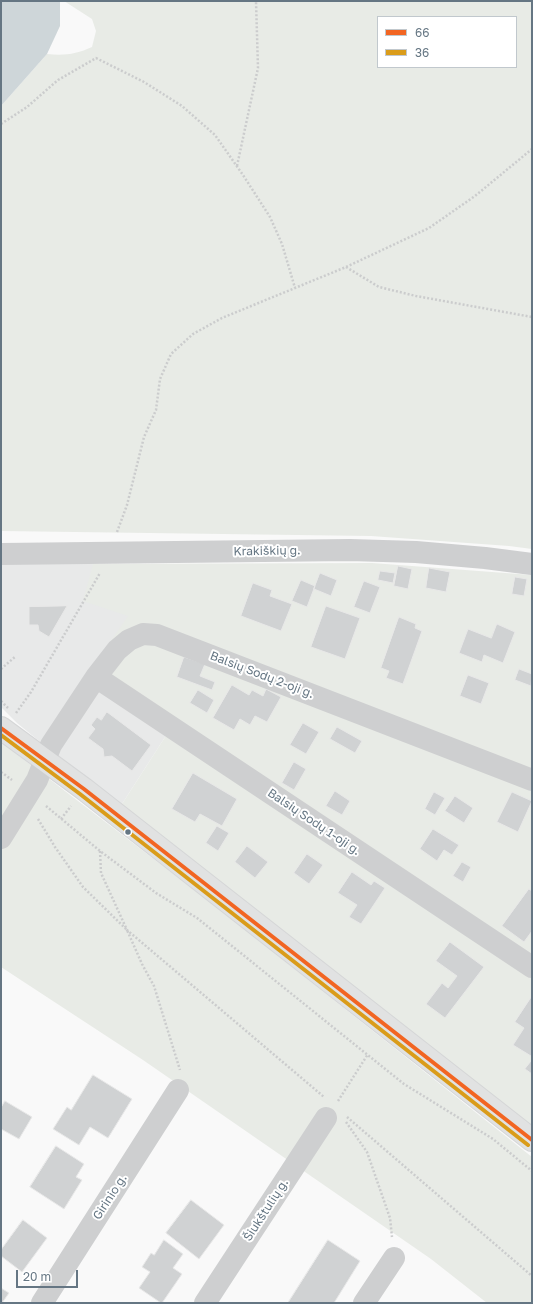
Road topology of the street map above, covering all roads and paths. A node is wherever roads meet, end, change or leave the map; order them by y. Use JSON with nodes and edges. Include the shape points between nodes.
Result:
{"nodes":[{"id":1,"x":256,"y":1,"type":"edge"},
{"id":2,"x":1,"y":124,"type":"edge"},
{"id":3,"x":532,"y":149,"type":"edge"},
{"id":4,"x":236,"y":166,"type":"junction"},
{"id":5,"x":346,"y":267,"type":"junction"},
{"id":6,"x":295,"y":288,"type":"junction"},
{"id":7,"x":532,"y":317,"type":"edge"},
{"id":8,"x":109,"y":553,"type":"junction"},
{"id":9,"x":1,"y":554,"type":"edge"},
{"id":10,"x":532,"y":564,"type":"edge"},
{"id":11,"x":16,"y":656,"type":"dead end"},
{"id":12,"x":1,"y":669,"type":"edge"},
{"id":13,"x":96,"y":677,"type":"junction"},
{"id":14,"x":8,"y":721,"type":"edge"},
{"id":15,"x":44,"y":760,"type":"junction"},
{"id":16,"x":532,"y":780,"type":"edge"},
{"id":17,"x":29,"y":793,"type":"junction"},
{"id":18,"x":1,"y":838,"type":"edge"},
{"id":19,"x":100,"y":851,"type":"junction"},
{"id":20,"x":127,"y":930,"type":"junction"},
{"id":21,"x":532,"y":967,"type":"edge"},
{"id":22,"x":368,"y":1054,"type":"junction"},
{"id":23,"x":178,"y":1090,"type":"joint"},
{"id":24,"x":330,"y":1112,"type":"junction"},
{"id":25,"x":532,"y":1140,"type":"edge"},
{"id":26,"x":532,"y":1171,"type":"edge"},
{"id":27,"x":394,"y":1258,"type":"joint"},
{"id":28,"x":532,"y":1276,"type":"edge"},
{"id":29,"x":42,"y":1303,"type":"edge"},
{"id":30,"x":205,"y":1303,"type":"edge"},
{"id":31,"x":364,"y":1303,"type":"edge"}],
"edges":[{"from":1,"to":4,"type":"path","via":[[258,68]]},
{"from":2,"to":4,"type":"path","via":[[27,107],[58,80],[96,58],[144,82],[182,106],[215,135]]},
{"from":3,"to":5,"type":"path","via":[[474,196],[428,228]]},
{"from":4,"to":6,"type":"path","via":[[270,217],[282,244]]},
{"from":5,"to":6,"type":"path"},
{"from":5,"to":7,"type":"path","via":[[379,286],[416,296]]},
{"from":6,"to":8,"type":"path","via":[[222,318],[193,334],[171,354],[160,379],[156,410],[144,437],[127,505]]},
{"from":8,"to":9,"type":"street","name":"Krakiškių g."},
{"from":8,"to":10,"type":"street","name":"Krakiškių g.","via":[[350,550],[416,552]]},
{"from":8,"to":14,"type":"path","via":[[103,569],[31,692]]},
{"from":11,"to":12,"type":"path"},
{"from":13,"to":15,"type":"street","name":"Balsių Sodų 2-oji g.","via":[[51,745]]},
{"from":13,"to":16,"type":"street","name":"Balsių Sodų 2-oji g.","via":[[117,650],[129,640],[143,634],[157,635]]},
{"from":13,"to":21,"type":"street","name":"Balsių Sodų 1-oji g."},
{"from":14,"to":15,"type":"main road"},
{"from":15,"to":17,"type":"street","name":"Balsių Sodų 2-oji g."},
{"from":15,"to":25,"type":"main road"},
{"from":17,"to":18,"type":"street","name":"Balsių Sodų 2-oji g."},
{"from":17,"to":19,"type":"path"},
{"from":17,"to":20,"type":"path","via":[[38,819],[54,847],[83,887]]},
{"from":19,"to":20,"type":"path","via":[[101,873]]},
{"from":19,"to":22,"type":"path","via":[[156,893],[198,918]]},
{"from":20,"to":23,"type":"path","via":[[154,986],[180,1067],[182,1082]]},
{"from":20,"to":24,"type":"path"},
{"from":22,"to":24,"type":"path"},
{"from":22,"to":26,"type":"path","via":[[404,1084],[493,1139]]},
{"from":23,"to":29,"type":"street","name":"Girinio g."},
{"from":24,"to":27,"type":"path","via":[[367,1152],[390,1218]]},
{"from":24,"to":28,"type":"path"},
{"from":24,"to":30,"type":"street","name":"Šiukštulių g."},
{"from":27,"to":31,"type":"street"}]}
